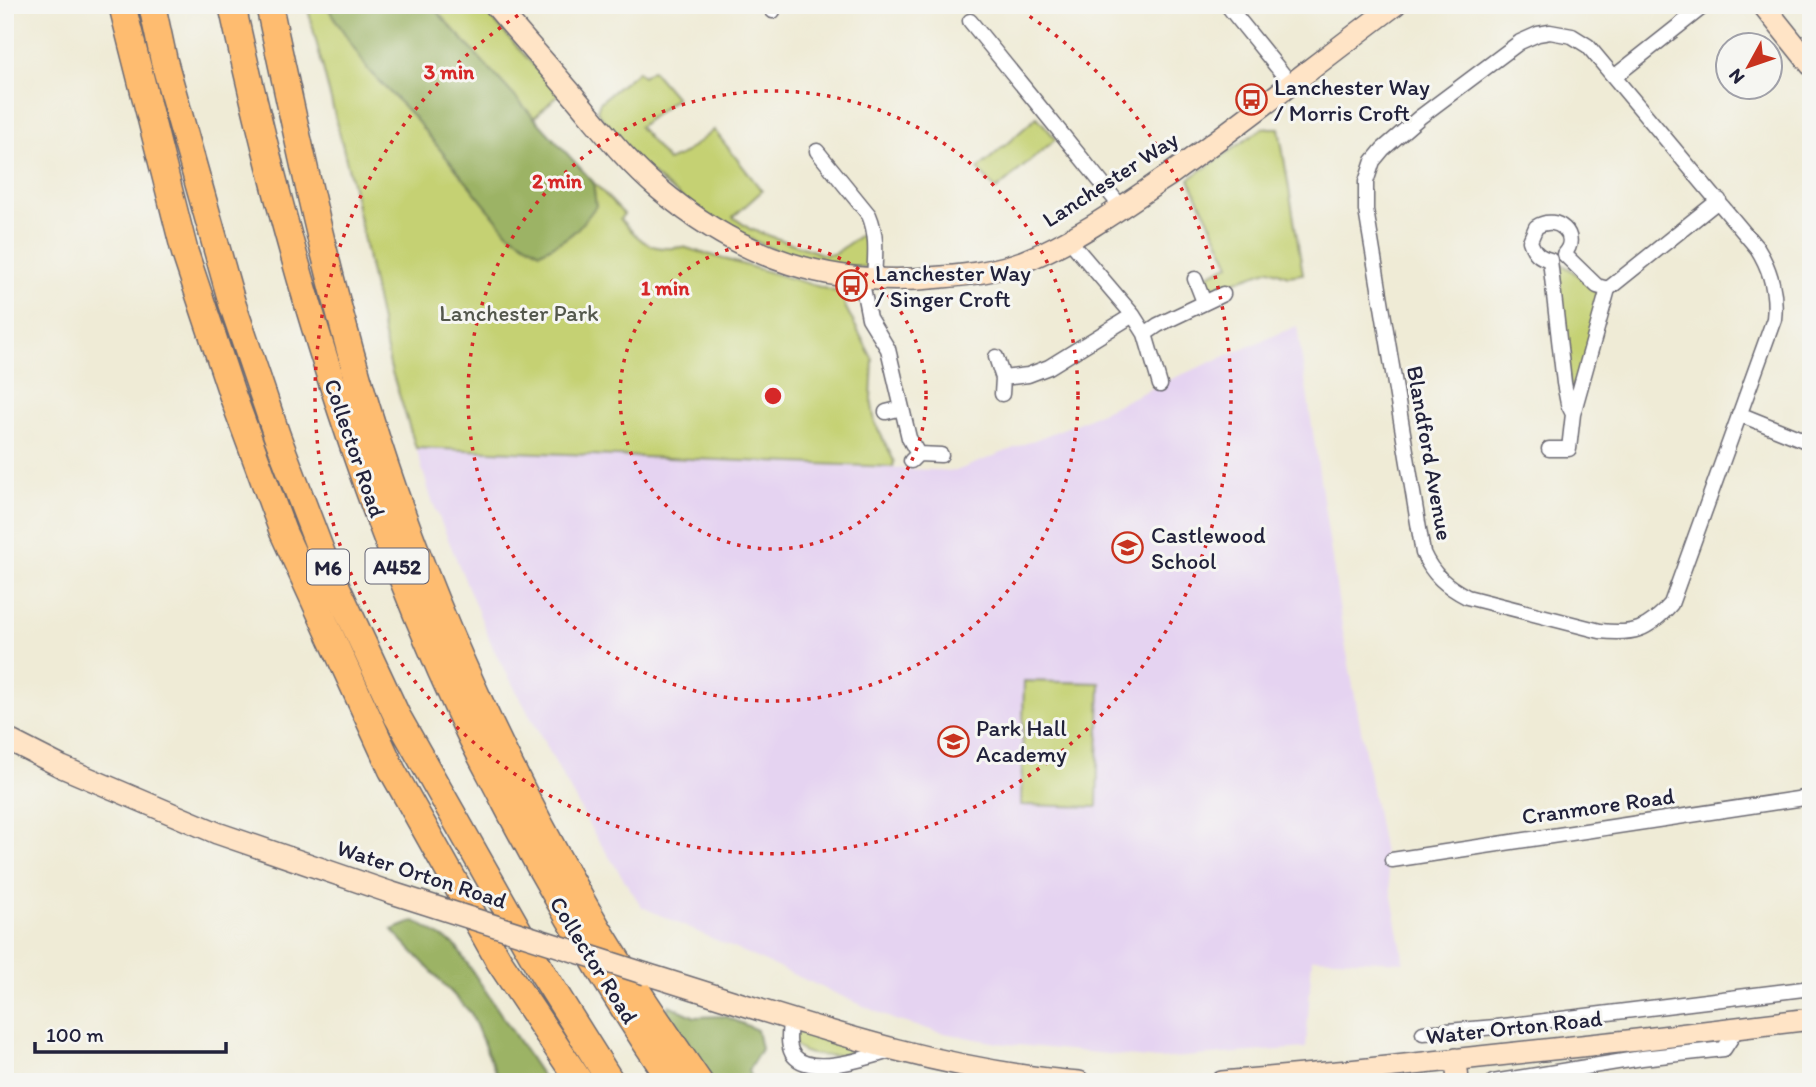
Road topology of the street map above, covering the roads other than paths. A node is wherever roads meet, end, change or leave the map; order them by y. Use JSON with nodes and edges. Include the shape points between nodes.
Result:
{"nodes":[{"id":1,"x":122,"y":5,"type":"edge"},
{"id":2,"x":152,"y":5,"type":"edge"},
{"id":3,"x":232,"y":5,"type":"edge"},
{"id":4,"x":245,"y":5,"type":"edge"},
{"id":5,"x":269,"y":5,"type":"edge"},
{"id":6,"x":279,"y":5,"type":"edge"},
{"id":7,"x":495,"y":5,"type":"edge"},
{"id":8,"x":1227,"y":5,"type":"edge"},
{"id":9,"x":1395,"y":5,"type":"edge"},
{"id":10,"x":1705,"y":5,"type":"edge"},
{"id":11,"x":1763,"y":5,"type":"edge"},
{"id":12,"x":970,"y":21,"type":"dead end"},
{"id":13,"x":1811,"y":65,"type":"edge"},
{"id":14,"x":1614,"y":77,"type":"junction"},
{"id":15,"x":1290,"y":83,"type":"junction"},
{"id":16,"x":254,"y":102,"type":"junction"},
{"id":17,"x":817,"y":151,"type":"dead end"},
{"id":18,"x":1719,"y":200,"type":"junction"},
{"id":19,"x":1122,"y":208,"type":"junction"},
{"id":20,"x":1070,"y":241,"type":"junction"},
{"id":21,"x":867,"y":279,"type":"junction"},
{"id":22,"x":1195,"y":279,"type":"dead end"},
{"id":23,"x":1608,"y":289,"type":"junction"},
{"id":24,"x":1223,"y":294,"type":"dead end"},
{"id":25,"x":1204,"y":302,"type":"junction"},
{"id":26,"x":1133,"y":315,"type":"junction"},
{"id":27,"x":1146,"y":334,"type":"junction"},
{"id":28,"x":996,"y":357,"type":"dead end"},
{"id":29,"x":1003,"y":378,"type":"junction"},
{"id":30,"x":1160,"y":385,"type":"dead end"},
{"id":31,"x":361,"y":388,"type":"junction"},
{"id":32,"x":1002,"y":394,"type":"dead end"},
{"id":33,"x":902,"y":408,"type":"junction"},
{"id":34,"x":886,"y":411,"type":"dead end"},
{"id":35,"x":1573,"y":414,"type":"junction"},
{"id":36,"x":1740,"y":414,"type":"junction"},
{"id":37,"x":1811,"y":443,"type":"edge"},
{"id":38,"x":1549,"y":449,"type":"dead end"},
{"id":39,"x":941,"y":455,"type":"dead end"},
{"id":40,"x":5,"y":738,"type":"edge"},
{"id":41,"x":1811,"y":797,"type":"edge"},
{"id":42,"x":1392,"y":860,"type":"dead end"},
{"id":43,"x":1811,"y":988,"type":"edge"},
{"id":44,"x":790,"y":1018,"type":"junction"},
{"id":45,"x":1811,"y":1019,"type":"edge"},
{"id":46,"x":1496,"y":1027,"type":"junction"},
{"id":47,"x":1423,"y":1033,"type":"dead end"},
{"id":48,"x":1640,"y":1049,"type":"junction"},
{"id":49,"x":895,"y":1050,"type":"junction"},
{"id":50,"x":1496,"y":1055,"type":"junction"},
{"id":51,"x":1456,"y":1059,"type":"junction"},
{"id":52,"x":580,"y":1082,"type":"edge"},
{"id":53,"x":611,"y":1082,"type":"edge"},
{"id":54,"x":671,"y":1082,"type":"edge"},
{"id":55,"x":699,"y":1082,"type":"edge"},
{"id":56,"x":1079,"y":1082,"type":"edge"},
{"id":57,"x":1222,"y":1082,"type":"edge"},
{"id":58,"x":1458,"y":1082,"type":"edge"},
{"id":59,"x":1493,"y":1082,"type":"edge"}],
"edges":[{"from":1,"to":52,"type":"highway","number":"M6","via":[[185,253],[283,533],[392,770],[499,961]]},
{"from":2,"to":53,"type":"highway","number":"M6","via":[[173,98],[232,303],[326,562],[410,739],[542,972]]},
{"from":3,"to":16,"type":"highway","name":"Collector Road","number":"A452"},
{"from":4,"to":16,"type":"highway"},
{"from":5,"to":31,"type":"highway","name":"Collector Road","number":"A452"},
{"from":6,"to":31,"type":"street"},
{"from":7,"to":21,"type":"main road","name":"Lanchester Way","via":[[632,165],[685,210],[756,253],[802,268]]},
{"from":8,"to":15,"type":"street"},
{"from":9,"to":15,"type":"main road","name":"Lanchester Way"},
{"from":10,"to":14,"type":"street"},
{"from":11,"to":13,"type":"main road"},
{"from":12,"to":19,"type":"street"},
{"from":14,"to":18,"type":"street","name":"Blandford Avenue"},
{"from":14,"to":36,"type":"street","name":"Blandford Avenue","via":[[1588,46],[1572,36],[1538,34],[1520,42],[1420,117],[1373,161],[1366,182],[1366,210],[1423,553],[1430,567],[1467,597],[1600,631],[1637,631],[1657,620],[1671,604]]},
{"from":15,"to":19,"type":"main road","name":"Lanchester Way"},
{"from":16,"to":54,"type":"highway","name":"Collector Road","number":"A452","via":[[333,390],[416,614],[467,728],[554,896]]},
{"from":17,"to":21,"type":"street","via":[[874,226],[876,243]]},
{"from":18,"to":23,"type":"street"},
{"from":18,"to":36,"type":"street","name":"Blandford Avenue","via":[[1765,261],[1774,294],[1774,319]]},
{"from":19,"to":20,"type":"main road","name":"Lanchester Way"},
{"from":20,"to":21,"type":"main road","name":"Lanchester Way","via":[[1019,263],[968,275]]},
{"from":20,"to":26,"type":"street"},
{"from":21,"to":33,"type":"street","via":[[869,318],[888,349]]},
{"from":22,"to":25,"type":"street"},
{"from":23,"to":35,"type":"street"},
{"from":23,"to":35,"type":"street","via":[[1557,257],[1564,383]]},
{"from":24,"to":25,"type":"street"},
{"from":25,"to":27,"type":"street"},
{"from":26,"to":27,"type":"street"},
{"from":26,"to":29,"type":"street","via":[[1049,367]]},
{"from":27,"to":30,"type":"street"},
{"from":28,"to":29,"type":"street"},
{"from":29,"to":32,"type":"street"},
{"from":31,"to":55,"type":"highway","name":"Collector Road","number":"A452","via":[[396,495],[491,726],[576,890]]},
{"from":33,"to":34,"type":"street"},
{"from":33,"to":39,"type":"street","via":[[914,458]]},
{"from":35,"to":38,"type":"street","via":[[1569,449]]},
{"from":36,"to":37,"type":"street"},
{"from":40,"to":44,"type":"main road","name":"Water Orton Road","bridge":true,"via":[[217,833]]},
{"from":41,"to":42,"type":"street","name":"Cranmore Road"},
{"from":43,"to":46,"type":"street","name":"Water Orton Road"},
{"from":44,"to":49,"type":"main road","name":"Water Orton Road"},
{"from":44,"to":49,"type":"street","via":[[790,1048],[795,1057],[814,1066]]},
{"from":45,"to":48,"type":"main road","name":"Water Orton Road"},
{"from":46,"to":47,"type":"street","name":"Water Orton Road"},
{"from":46,"to":50,"type":"street"},
{"from":48,"to":50,"type":"main road","name":"Water Orton Road"},
{"from":48,"to":59,"type":"street"},
{"from":49,"to":56,"type":"main road","name":"Water Orton Road","via":[[1018,1076]]},
{"from":50,"to":51,"type":"main road","name":"Water Orton Road"},
{"from":51,"to":57,"type":"main road","name":"Water Orton Road"},
{"from":51,"to":58,"type":"main road"}]}
